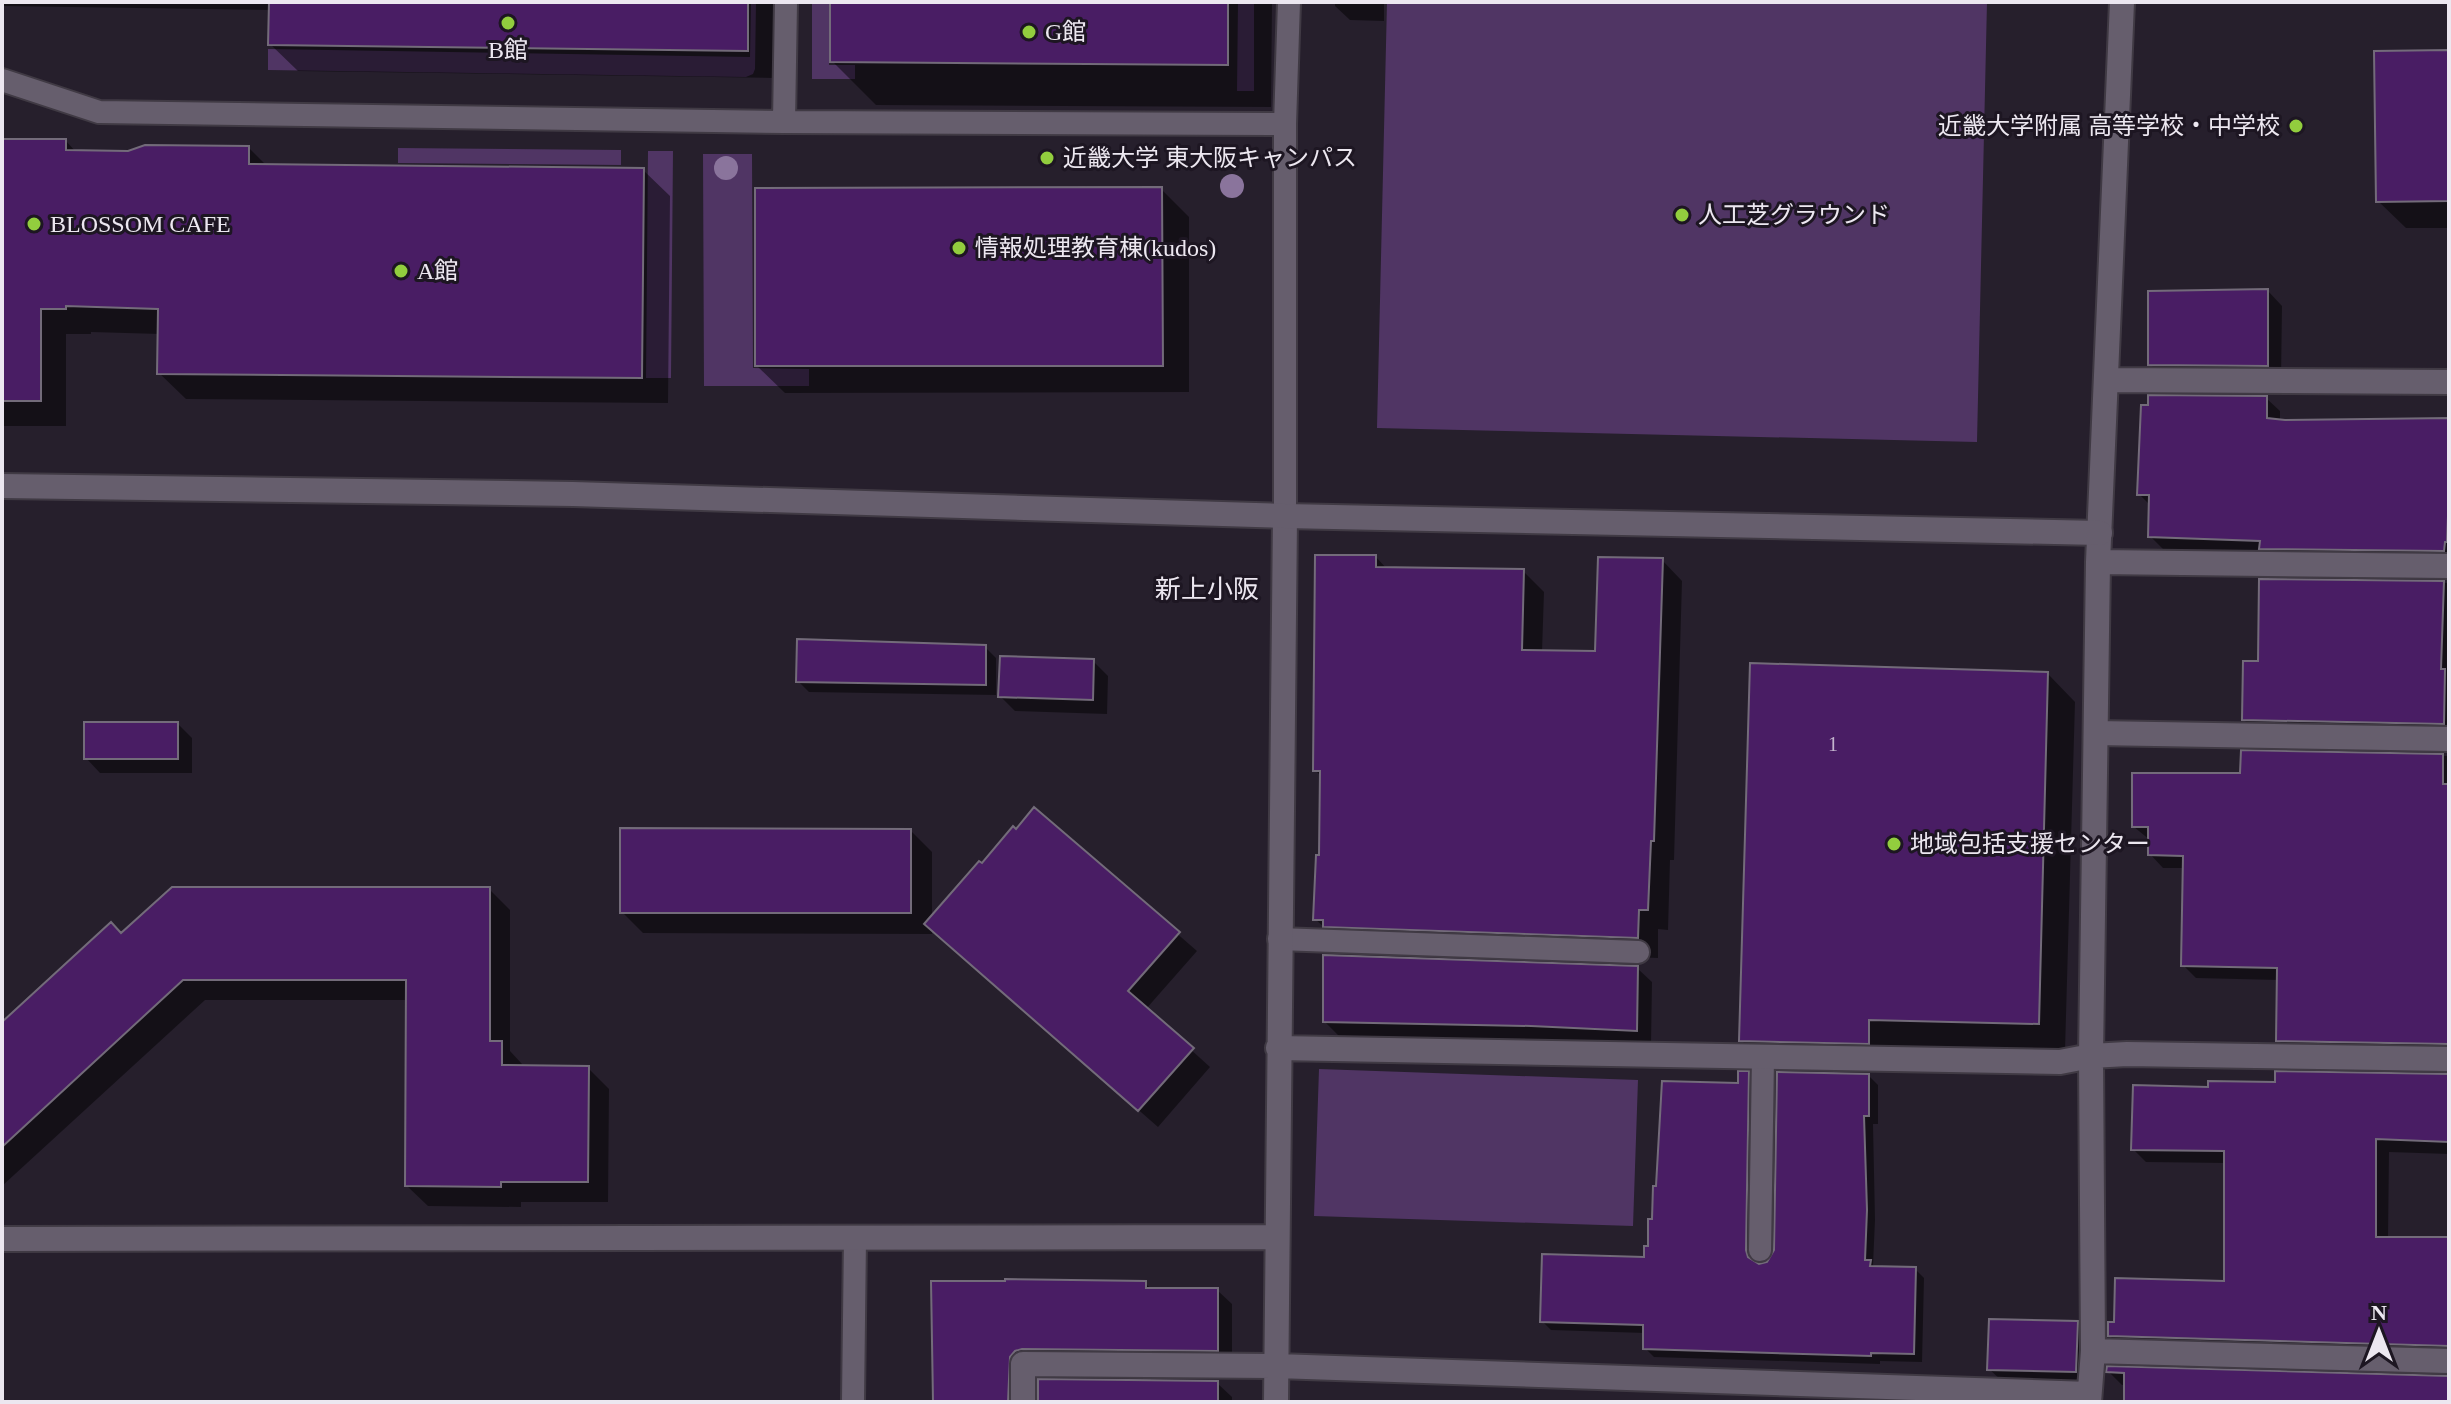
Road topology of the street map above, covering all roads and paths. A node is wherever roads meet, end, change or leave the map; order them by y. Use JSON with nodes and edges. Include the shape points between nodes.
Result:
{"nodes":[{"id":1,"x":786,"y":2,"type":"edge"},
{"id":2,"x":1289,"y":2,"type":"edge"},
{"id":3,"x":2122,"y":2,"type":"edge"},
{"id":4,"x":2,"y":80,"type":"edge"},
{"id":5,"x":784,"y":122,"type":"junction"},
{"id":6,"x":1285,"y":124,"type":"junction"},
{"id":7,"x":2106,"y":380,"type":"junction"},
{"id":8,"x":2449,"y":382,"type":"edge"},
{"id":9,"x":2,"y":486,"type":"edge"},
{"id":10,"x":1285,"y":516,"type":"junction"},
{"id":11,"x":2100,"y":533,"type":"junction"},
{"id":12,"x":2098,"y":562,"type":"junction"},
{"id":13,"x":2449,"y":566,"type":"edge"},
{"id":14,"x":2096,"y":733,"type":"junction"},
{"id":15,"x":2449,"y":739,"type":"edge"},
{"id":16,"x":1279,"y":939,"type":"junction"},
{"id":17,"x":1638,"y":952,"type":"dead end"},
{"id":18,"x":1278,"y":1048,"type":"junction"},
{"id":19,"x":2091,"y":1056,"type":"junction"},
{"id":20,"x":1763,"y":1057,"type":"junction"},
{"id":21,"x":2449,"y":1059,"type":"edge"},
{"id":22,"x":855,"y":1237,"type":"junction"},
{"id":23,"x":1277,"y":1237,"type":"junction"},
{"id":24,"x":2,"y":1239,"type":"edge"},
{"id":25,"x":1760,"y":1250,"type":"dead end"},
{"id":26,"x":2093,"y":1351,"type":"junction"},
{"id":27,"x":2449,"y":1361,"type":"edge"},
{"id":28,"x":1277,"y":1366,"type":"junction"},
{"id":29,"x":2089,"y":1398,"type":"edge"},
{"id":30,"x":853,"y":1402,"type":"edge"},
{"id":31,"x":1023,"y":1402,"type":"edge"},
{"id":32,"x":1276,"y":1402,"type":"edge"}],
"edges":[{"from":1,"to":5,"type":"lane"},
{"from":2,"to":6,"type":"lane"},
{"from":3,"to":7,"type":"street"},
{"from":4,"to":5,"type":"lane","via":[[99,112]]},
{"from":5,"to":6,"type":"lane"},
{"from":6,"to":10,"type":"lane"},
{"from":7,"to":8,"type":"street"},
{"from":7,"to":11,"type":"street"},
{"from":9,"to":10,"type":"street","via":[[573,494]]},
{"from":10,"to":11,"type":"street"},
{"from":10,"to":16,"type":"street"},
{"from":11,"to":12,"type":"street"},
{"from":12,"to":13,"type":"street"},
{"from":12,"to":14,"type":"street"},
{"from":14,"to":15,"type":"street"},
{"from":14,"to":19,"type":"street"},
{"from":16,"to":17,"type":"lane"},
{"from":16,"to":18,"type":"street"},
{"from":18,"to":20,"type":"street"},
{"from":18,"to":23,"type":"street"},
{"from":19,"to":20,"type":"street","via":[[2060,1062]]},
{"from":19,"to":21,"type":"street"},
{"from":19,"to":26,"type":"street"},
{"from":20,"to":25,"type":"lane"},
{"from":22,"to":23,"type":"street"},
{"from":22,"to":24,"type":"street"},
{"from":22,"to":30,"type":"lane"},
{"from":23,"to":28,"type":"street"},
{"from":26,"to":27,"type":"street"},
{"from":26,"to":29,"type":"street"},
{"from":28,"to":29,"type":"street"},
{"from":28,"to":31,"type":"street","via":[[1023,1364]]},
{"from":28,"to":32,"type":"street"}]}
